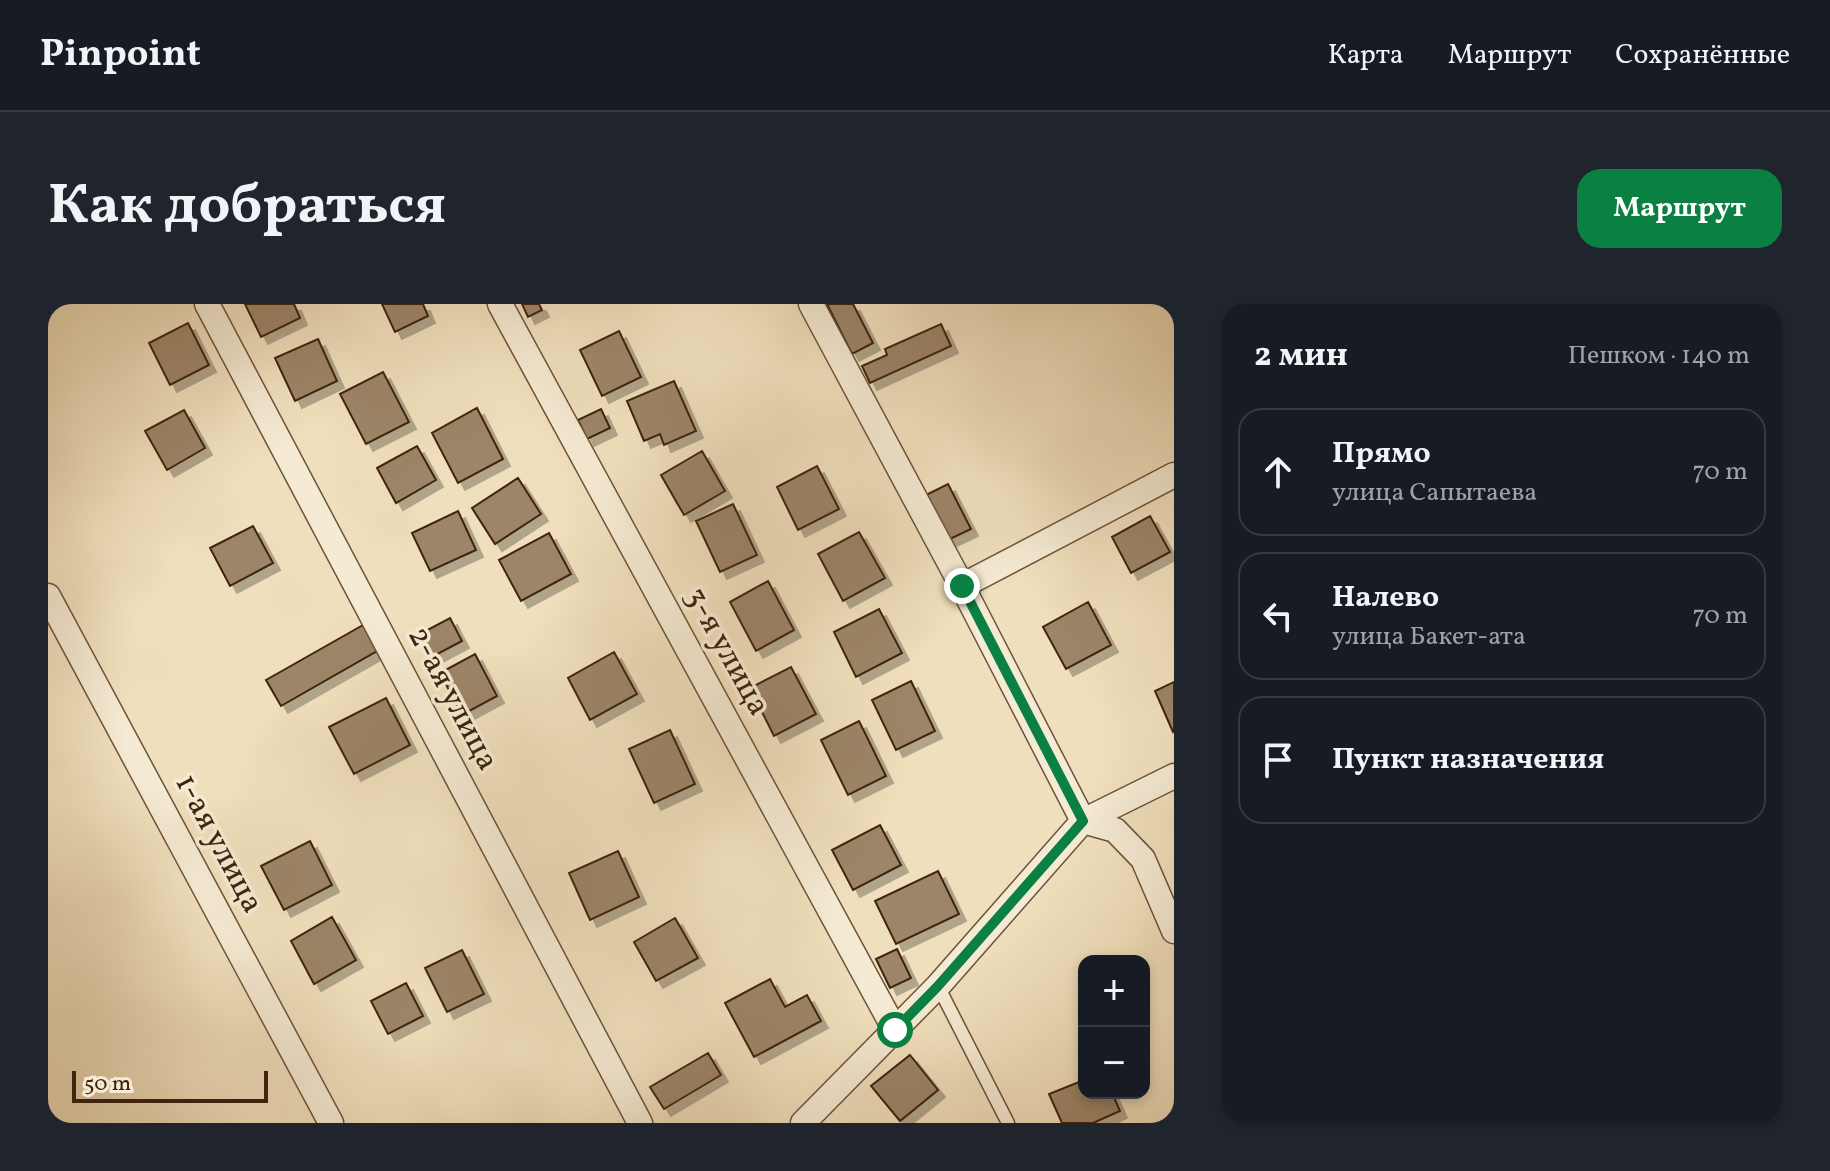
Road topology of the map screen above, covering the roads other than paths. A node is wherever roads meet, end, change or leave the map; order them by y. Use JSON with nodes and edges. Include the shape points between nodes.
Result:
{"nodes":[{"id":1,"x":207,"y":304,"type":"edge"},
{"id":2,"x":500,"y":304,"type":"edge"},
{"id":3,"x":811,"y":304,"type":"edge"},
{"id":4,"x":1174,"y":475,"type":"edge"},
{"id":5,"x":962,"y":586,"type":"junction"},
{"id":6,"x":48,"y":596,"type":"edge"},
{"id":7,"x":1174,"y":776,"type":"edge"},
{"id":8,"x":1083,"y":821,"type":"junction"},
{"id":9,"x":1174,"y":931,"type":"edge"},
{"id":10,"x":938,"y":986,"type":"junction"},
{"id":11,"x":895,"y":1030,"type":"junction"},
{"id":12,"x":331,"y":1123,"type":"edge"},
{"id":13,"x":640,"y":1123,"type":"edge"},
{"id":14,"x":803,"y":1123,"type":"edge"},
{"id":15,"x":1008,"y":1123,"type":"edge"}],
"edges":[{"from":1,"to":13,"type":"street","name":"2-ая улица"},
{"from":2,"to":11,"type":"street","name":"3-я улица"},
{"from":3,"to":5,"type":"street"},
{"from":4,"to":5,"type":"street"},
{"from":5,"to":8,"type":"street"},
{"from":6,"to":12,"type":"street","name":"1-ая улица"},
{"from":7,"to":8,"type":"street"},
{"from":8,"to":9,"type":"street","via":[[1115,830],[1143,859]]},
{"from":8,"to":10,"type":"street"},
{"from":10,"to":11,"type":"street"},
{"from":10,"to":15,"type":"lane"},
{"from":11,"to":14,"type":"street"}]}
